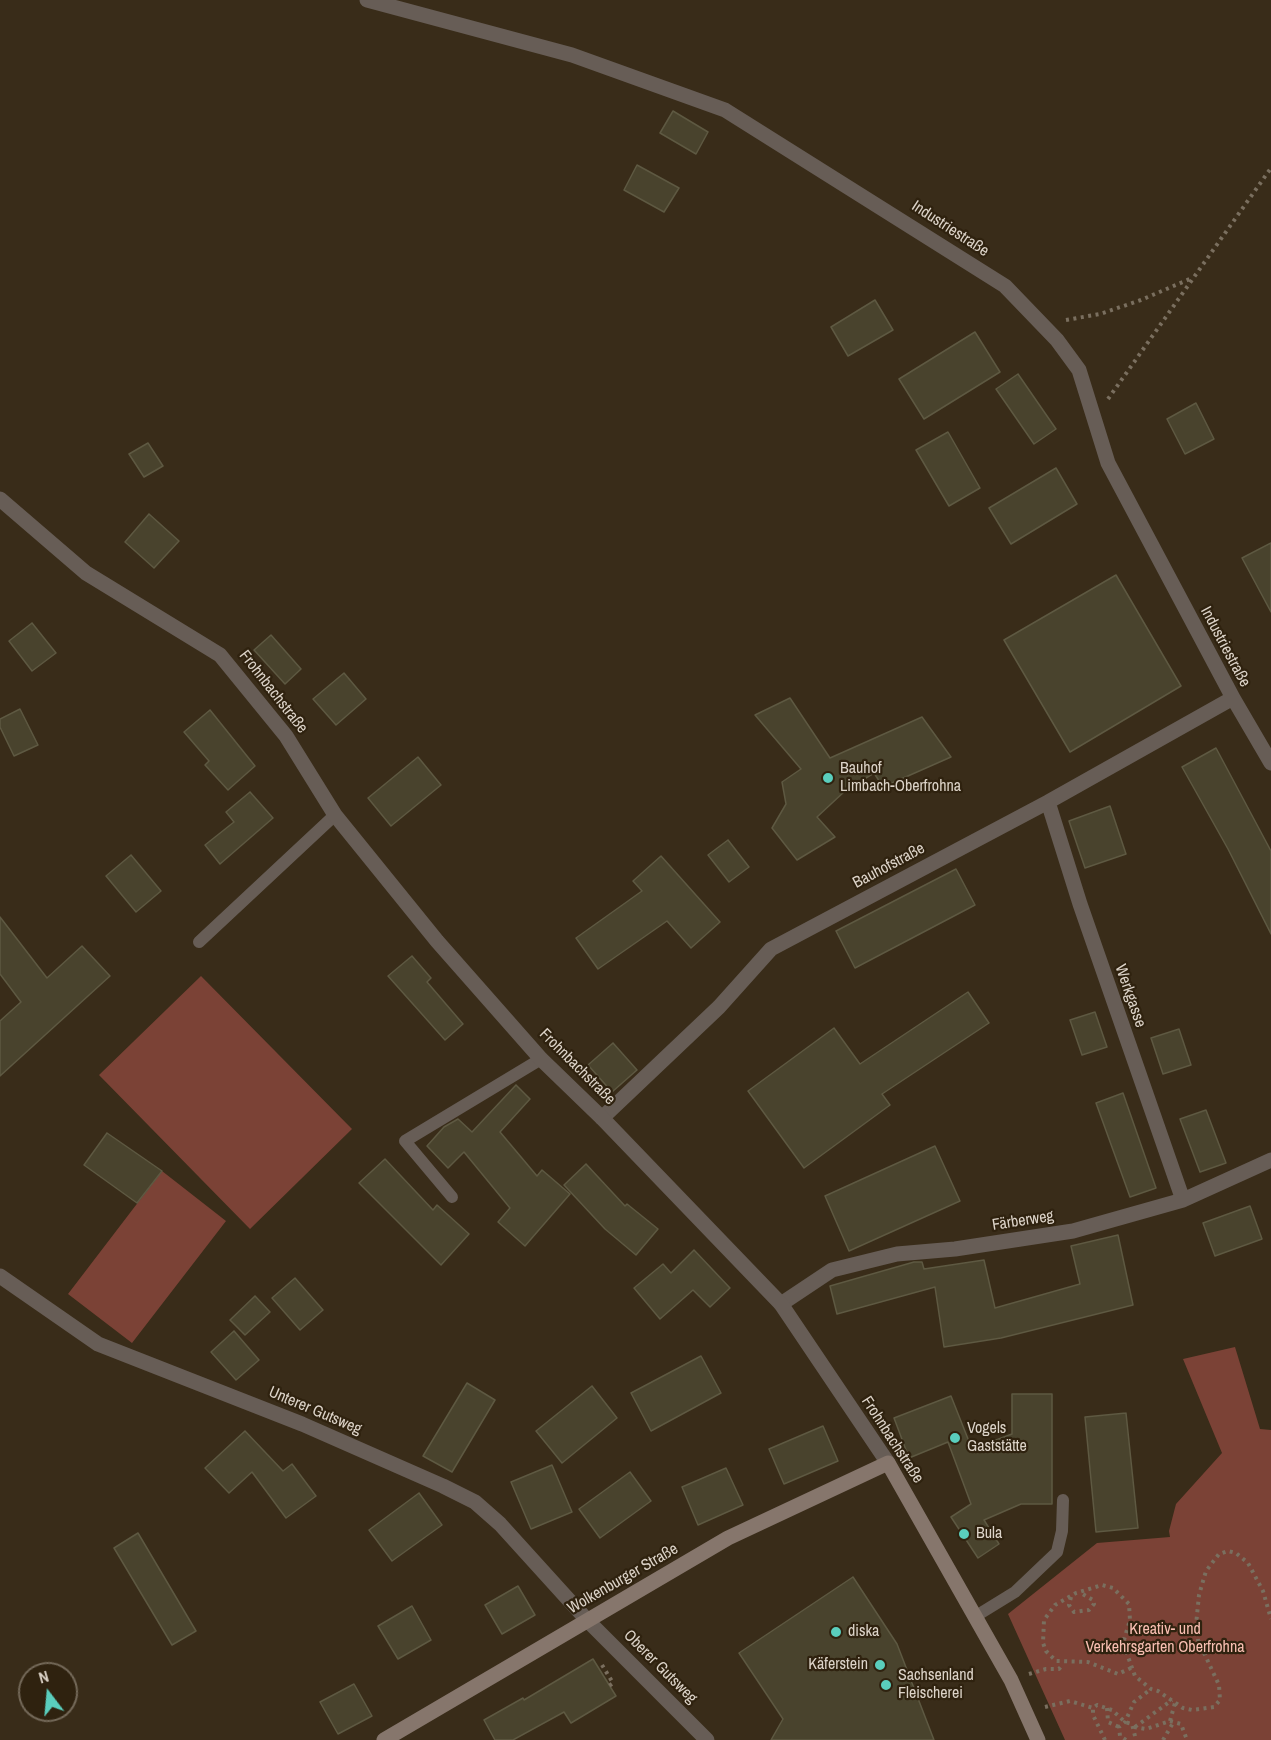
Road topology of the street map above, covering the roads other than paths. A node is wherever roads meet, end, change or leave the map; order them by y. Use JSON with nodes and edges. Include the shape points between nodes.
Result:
{"nodes":[{"id":1,"x":367,"y":0,"type":"edge"},
{"id":2,"x":0,"y":499,"type":"edge"},
{"id":3,"x":1233,"y":698,"type":"junction"},
{"id":4,"x":1271,"y":763,"type":"edge"},
{"id":5,"x":1048,"y":802,"type":"junction"},
{"id":6,"x":335,"y":815,"type":"junction"},
{"id":7,"x":199,"y":942,"type":"dead end"},
{"id":8,"x":541,"y":1059,"type":"junction"},
{"id":9,"x":602,"y":1118,"type":"junction"},
{"id":10,"x":1271,"y":1160,"type":"edge"},
{"id":11,"x":452,"y":1197,"type":"dead end"},
{"id":12,"x":1183,"y":1200,"type":"junction"},
{"id":13,"x":0,"y":1276,"type":"edge"},
{"id":14,"x":781,"y":1304,"type":"junction"},
{"id":15,"x":888,"y":1463,"type":"junction"},
{"id":16,"x":1063,"y":1500,"type":"dead end"},
{"id":17,"x":976,"y":1616,"type":"junction"},
{"id":18,"x":587,"y":1620,"type":"junction"},
{"id":19,"x":384,"y":1740,"type":"edge"},
{"id":20,"x":707,"y":1740,"type":"edge"},
{"id":21,"x":1038,"y":1740,"type":"edge"}],
"edges":[{"from":1,"to":3,"type":"street","name":"Industriestraße","via":[[572,55],[724,110],[1005,286],[1057,340],[1079,370],[1108,463]]},
{"from":2,"to":6,"type":"street","name":"Frohnbachstraße","via":[[86,573],[220,655],[286,736]]},
{"from":3,"to":4,"type":"street","name":"Industriestraße"},
{"from":3,"to":5,"type":"street","name":"Bauhofstraße"},
{"from":5,"to":9,"type":"street","name":"Bauhofstraße","via":[[771,949],[719,1007]]},
{"from":5,"to":12,"type":"street","name":"Werkgasse"},
{"from":6,"to":7,"type":"lane"},
{"from":6,"to":8,"type":"street","name":"Frohnbachstraße","via":[[437,942]]},
{"from":8,"to":9,"type":"street","name":"Frohnbachstraße"},
{"from":8,"to":11,"type":"lane","via":[[405,1141]]},
{"from":9,"to":14,"type":"street","name":"Frohnbachstraße"},
{"from":10,"to":12,"type":"street","name":"Färberweg"},
{"from":12,"to":14,"type":"street","name":"Färberweg","via":[[1073,1231],[897,1254],[832,1270]]},
{"from":13,"to":18,"type":"street","name":"Unterer Gutsweg","via":[[98,1344],[302,1424],[475,1502]]},
{"from":14,"to":15,"type":"street","name":"Frohnbachstraße"},
{"from":15,"to":17,"type":"main road","name":"Frohnbachstraße"},
{"from":15,"to":18,"type":"main road","name":"Wolkenburger Straße","via":[[728,1538]]},
{"from":16,"to":17,"type":"lane","via":[[1058,1552],[1015,1592]]},
{"from":17,"to":21,"type":"main road","name":"Frohnbachstraße"},
{"from":18,"to":19,"type":"main road","name":"Wolkenburger Straße"},
{"from":18,"to":20,"type":"street","name":"Oberer Gutsweg"}]}
